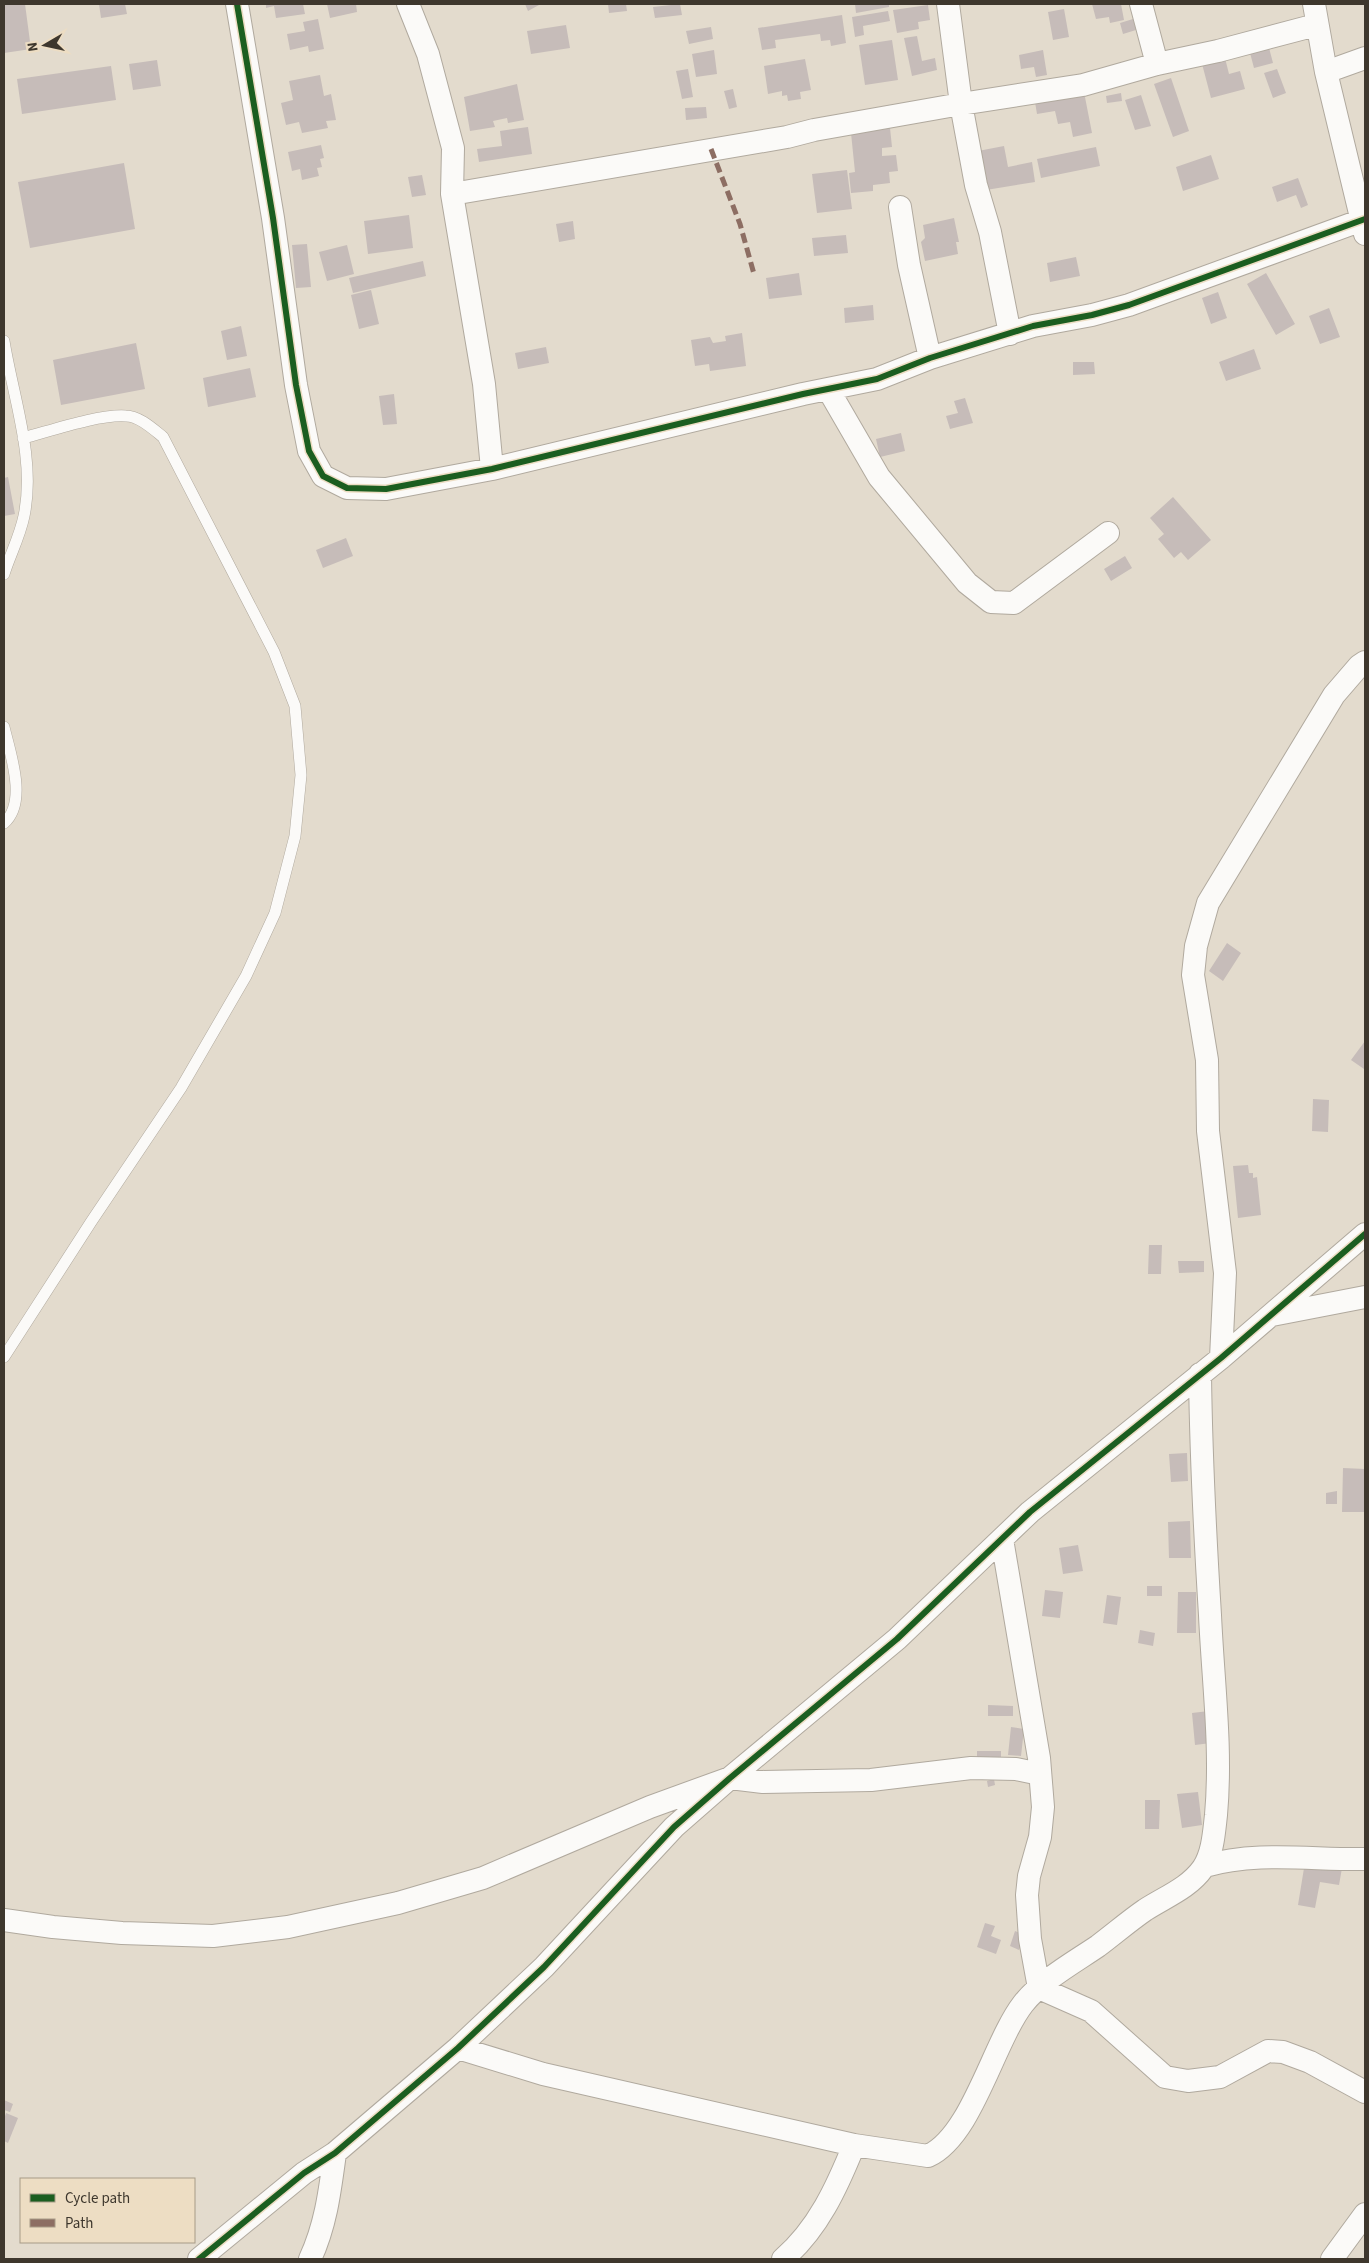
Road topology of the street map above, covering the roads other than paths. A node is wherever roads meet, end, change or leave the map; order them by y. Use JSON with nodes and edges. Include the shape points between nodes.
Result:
{"nodes":[{"id":1,"x":237,"y":4,"type":"edge"},
{"id":2,"x":408,"y":4,"type":"edge"},
{"id":3,"x":948,"y":4,"type":"edge"},
{"id":4,"x":1141,"y":4,"type":"edge"},
{"id":5,"x":1315,"y":14,"type":"edge"},
{"id":6,"x":1365,"y":58,"type":"edge"},
{"id":7,"x":1157,"y":64,"type":"junction"},
{"id":8,"x":1326,"y":72,"type":"junction"},
{"id":9,"x":961,"y":104,"type":"junction"},
{"id":10,"x":452,"y":194,"type":"junction"},
{"id":11,"x":900,"y":207,"type":"dead end"},
{"id":12,"x":1364,"y":225,"type":"edge"},
{"id":13,"x":1010,"y":334,"type":"junction"},
{"id":14,"x":4,"y":341,"type":"edge"},
{"id":15,"x":930,"y":358,"type":"junction"},
{"id":16,"x":828,"y":389,"type":"junction"},
{"id":17,"x":23,"y":438,"type":"junction"},
{"id":18,"x":492,"y":469,"type":"junction"},
{"id":19,"x":1108,"y":532,"type":"dead end"},
{"id":20,"x":4,"y":574,"type":"edge"},
{"id":21,"x":1365,"y":662,"type":"edge"},
{"id":22,"x":4,"y":727,"type":"edge"},
{"id":23,"x":4,"y":823,"type":"edge"},
{"id":24,"x":1365,"y":1234,"type":"edge"},
{"id":25,"x":1365,"y":1297,"type":"edge"},
{"id":26,"x":1271,"y":1315,"type":"junction"},
{"id":27,"x":4,"y":1357,"type":"edge"},
{"id":28,"x":1220,"y":1358,"type":"junction"},
{"id":29,"x":1200,"y":1374,"type":"junction"},
{"id":30,"x":1002,"y":1539,"type":"junction"},
{"id":31,"x":1040,"y":1774,"type":"junction"},
{"id":32,"x":730,"y":1778,"type":"junction"},
{"id":33,"x":1365,"y":1859,"type":"edge"},
{"id":34,"x":1204,"y":1866,"type":"junction"},
{"id":35,"x":4,"y":1920,"type":"edge"},
{"id":36,"x":1039,"y":1988,"type":"junction"},
{"id":37,"x":458,"y":2048,"type":"junction"},
{"id":38,"x":1365,"y":2092,"type":"edge"},
{"id":39,"x":854,"y":2145,"type":"junction"},
{"id":40,"x":335,"y":2153,"type":"junction"},
{"id":41,"x":1365,"y":2214,"type":"edge"},
{"id":42,"x":198,"y":2259,"type":"edge"},
{"id":43,"x":310,"y":2259,"type":"edge"},
{"id":44,"x":783,"y":2259,"type":"edge"},
{"id":45,"x":1332,"y":2259,"type":"edge"}],
"edges":[{"from":1,"to":18,"type":"street","via":[[309,451],[323,476],[347,488],[386,489]]},
{"from":2,"to":10,"type":"street","via":[[428,54],[453,148]]},
{"from":3,"to":9,"type":"street"},
{"from":4,"to":7,"type":"street"},
{"from":5,"to":7,"type":"street","via":[[1218,51]]},
{"from":5,"to":8,"type":"street"},
{"from":6,"to":8,"type":"street"},
{"from":7,"to":9,"type":"street","via":[[1083,85]]},
{"from":8,"to":12,"type":"street"},
{"from":9,"to":10,"type":"street"},
{"from":9,"to":13,"type":"street"},
{"from":10,"to":18,"type":"street","via":[[484,384]]},
{"from":11,"to":15,"type":"street"},
{"from":12,"to":13,"type":"street","via":[[1130,305]]},
{"from":13,"to":15,"type":"street"},
{"from":14,"to":17,"type":"lane"},
{"from":15,"to":16,"type":"street","via":[[877,379]]},
{"from":16,"to":18,"type":"street"},
{"from":16,"to":19,"type":"street","via":[[879,477],[967,584],[991,602],[1014,603]]},
{"from":17,"to":20,"type":"lane","via":[[24,516]]},
{"from":17,"to":27,"type":"lane","via":[[127,415],[163,437],[274,652],[295,706],[301,775],[295,836],[275,913],[246,976],[181,1088]]},
{"from":21,"to":28,"type":"street","via":[[1334,695],[1208,903],[1196,946],[1193,975],[1207,1060],[1208,1132],[1225,1273]]},
{"from":22,"to":23,"type":"lane","via":[[17,792],[10,818]]},
{"from":24,"to":26,"type":"street"},
{"from":25,"to":26,"type":"street"},
{"from":26,"to":28,"type":"street"},
{"from":28,"to":29,"type":"street"},
{"from":29,"to":30,"type":"street","via":[[1030,1512]]},
{"from":29,"to":34,"type":"street","via":[[1210,1616],[1219,1739],[1214,1834]]},
{"from":30,"to":31,"type":"street"},
{"from":30,"to":32,"type":"street","via":[[898,1639]]},
{"from":31,"to":32,"type":"street","via":[[1016,1769],[971,1768],[871,1780],[763,1782]]},
{"from":31,"to":36,"type":"street","via":[[1043,1807],[1040,1836],[1027,1895],[1030,1940]]},
{"from":32,"to":35,"type":"street","via":[[650,1807],[483,1878],[398,1903],[288,1927],[213,1936],[122,1933]]},
{"from":32,"to":37,"type":"street","via":[[674,1827],[544,1967]]},
{"from":33,"to":34,"type":"street","via":[[1244,1858]]},
{"from":34,"to":36,"type":"street","via":[[1192,1882],[1145,1910]]},
{"from":36,"to":38,"type":"street","via":[[1091,2011],[1165,2077],[1188,2081],[1212,2079],[1268,2051],[1283,2052],[1310,2062]]},
{"from":36,"to":39,"type":"street","via":[[1007,2028],[989,2071],[944,2146],[928,2156]]},
{"from":37,"to":39,"type":"street","via":[[543,2074]]},
{"from":37,"to":40,"type":"street"},
{"from":39,"to":44,"type":"street","via":[[834,2194],[798,2246]]},
{"from":40,"to":42,"type":"street"},
{"from":40,"to":43,"type":"street","via":[[326,2216]]},
{"from":41,"to":45,"type":"street"}]}
